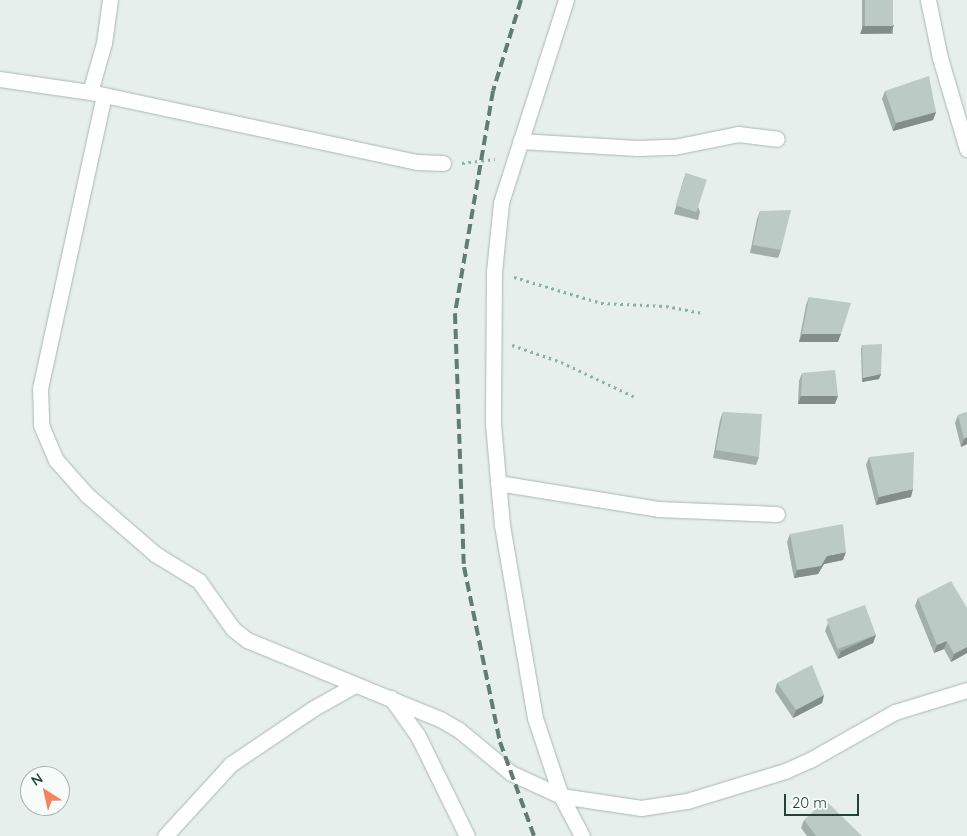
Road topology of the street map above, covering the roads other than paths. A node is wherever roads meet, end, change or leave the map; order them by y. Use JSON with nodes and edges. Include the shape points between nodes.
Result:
{"nodes":[{"id":1,"x":110,"y":0,"type":"edge"},
{"id":2,"x":566,"y":0,"type":"edge"},
{"id":3,"x":928,"y":0,"type":"edge"},
{"id":4,"x":0,"y":79,"type":"edge"},
{"id":5,"x":97,"y":94,"type":"junction"},
{"id":6,"x":777,"y":139,"type":"dead end"},
{"id":7,"x":518,"y":148,"type":"junction"},
{"id":8,"x":967,"y":149,"type":"edge"},
{"id":9,"x":443,"y":163,"type":"road end"},
{"id":10,"x":498,"y":484,"type":"junction"},
{"id":11,"x":777,"y":514,"type":"dead end"},
{"id":12,"x":354,"y":685,"type":"junction"},
{"id":13,"x":967,"y":690,"type":"edge"},
{"id":14,"x":391,"y":698,"type":"junction"},
{"id":15,"x":561,"y":796,"type":"junction"},
{"id":16,"x":165,"y":836,"type":"edge"},
{"id":17,"x":467,"y":836,"type":"edge"},
{"id":18,"x":582,"y":836,"type":"edge"}],
"edges":[{"from":1,"to":5,"type":"street"},
{"from":2,"to":7,"type":"street"},
{"from":3,"to":8,"type":"street","via":[[940,58]]},
{"from":4,"to":5,"type":"street"},
{"from":5,"to":9,"type":"street","via":[[408,160]]},
{"from":5,"to":12,"type":"street","via":[[40,388],[41,425],[56,460],[87,495],[155,554],[199,581],[233,629],[247,640]]},
{"from":6,"to":7,"type":"street","via":[[738,134],[674,147]]},
{"from":7,"to":10,"type":"street","via":[[501,203],[494,272],[493,424]]},
{"from":10,"to":11,"type":"street","via":[[658,509]]},
{"from":10,"to":15,"type":"street","via":[[535,718]]},
{"from":12,"to":14,"type":"street"},
{"from":12,"to":16,"type":"street","via":[[231,764]]},
{"from":13,"to":15,"type":"street","via":[[895,712],[785,771],[687,800],[642,808]]},
{"from":14,"to":15,"type":"street","via":[[459,730],[511,773]]},
{"from":14,"to":17,"type":"street","via":[[418,736]]},
{"from":15,"to":18,"type":"street"}]}
